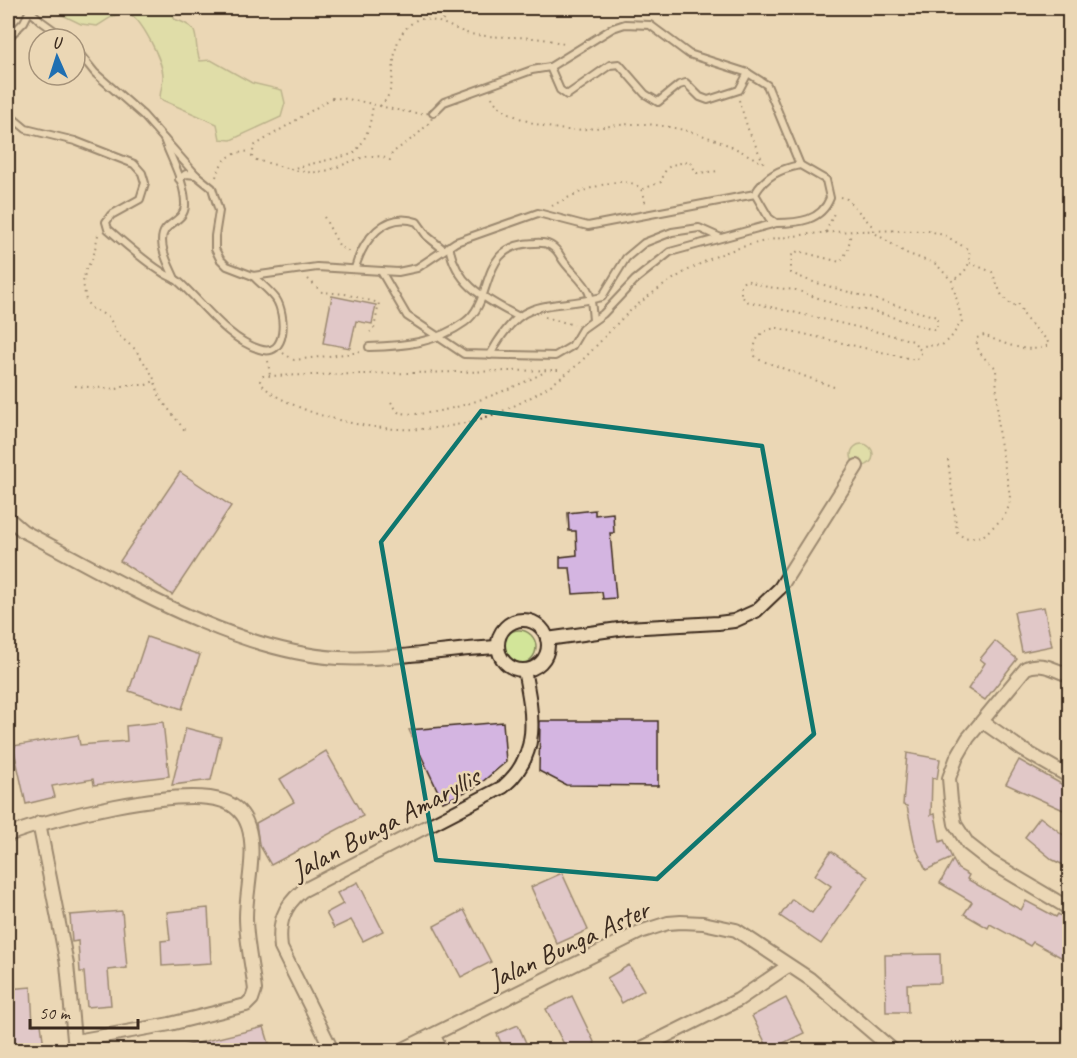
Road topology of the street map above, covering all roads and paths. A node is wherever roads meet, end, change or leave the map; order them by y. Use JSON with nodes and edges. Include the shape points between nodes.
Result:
{"nodes":[{"id":1,"x":445,"y":8,"type":"edge"},
{"id":2,"x":28,"y":10,"type":"edge"},
{"id":3,"x":443,"y":21,"type":"junction"},
{"id":4,"x":50,"y":27,"type":"edge"},
{"id":5,"x":8,"y":38,"type":"edge"},
{"id":6,"x":576,"y":51,"type":"junction"},
{"id":7,"x":87,"y":63,"type":"edge"},
{"id":8,"x":550,"y":67,"type":"junction"},
{"id":9,"x":748,"y":73,"type":"junction"},
{"id":10,"x":490,"y":85,"type":"junction"},
{"id":11,"x":735,"y":92,"type":"junction"},
{"id":12,"x":373,"y":104,"type":"junction"},
{"id":13,"x":380,"y":106,"type":"junction"},
{"id":14,"x":433,"y":113,"type":"junction"},
{"id":15,"x":8,"y":114,"type":"edge"},
{"id":16,"x":162,"y":135,"type":"junction"},
{"id":17,"x":252,"y":151,"type":"junction"},
{"id":18,"x":800,"y":165,"type":"junction"},
{"id":19,"x":289,"y":169,"type":"junction"},
{"id":20,"x":720,"y":171,"type":"dead end"},
{"id":21,"x":196,"y":175,"type":"junction"},
{"id":22,"x":179,"y":179,"type":"junction"},
{"id":23,"x":212,"y":188,"type":"junction"},
{"id":24,"x":643,"y":189,"type":"junction"},
{"id":25,"x":755,"y":194,"type":"junction"},
{"id":26,"x":830,"y":195,"type":"junction"},
{"id":27,"x":544,"y":214,"type":"junction"},
{"id":28,"x":645,"y":216,"type":"junction"},
{"id":29,"x":324,"y":217,"type":"dead end"},
{"id":30,"x":106,"y":222,"type":"junction"},
{"id":31,"x":777,"y":223,"type":"junction"},
{"id":32,"x":851,"y":232,"type":"junction"},
{"id":33,"x":873,"y":232,"type":"junction"},
{"id":34,"x":719,"y":237,"type":"junction"},
{"id":35,"x":446,"y":248,"type":"junction"},
{"id":36,"x":358,"y":255,"type":"junction"},
{"id":37,"x":970,"y":263,"type":"junction"},
{"id":38,"x":355,"y":268,"type":"junction"},
{"id":39,"x":296,"y":270,"type":"junction"},
{"id":40,"x":382,"y":273,"type":"junction"},
{"id":41,"x":253,"y":276,"type":"junction"},
{"id":42,"x":176,"y":279,"type":"junction"},
{"id":43,"x":951,"y":281,"type":"junction"},
{"id":44,"x":482,"y":298,"type":"junction"},
{"id":45,"x":591,"y":299,"type":"junction"},
{"id":46,"x":520,"y":314,"type":"junction"},
{"id":47,"x":593,"y":320,"type":"junction"},
{"id":48,"x":582,"y":329,"type":"junction"},
{"id":49,"x":369,"y":332,"type":"dead end"},
{"id":50,"x":436,"y":337,"type":"junction"},
{"id":51,"x":920,"y":346,"type":"junction"},
{"id":52,"x":369,"y":347,"type":"joint"},
{"id":53,"x":276,"y":348,"type":"junction"},
{"id":54,"x":267,"y":351,"type":"junction"},
{"id":55,"x":490,"y":355,"type":"junction"},
{"id":56,"x":558,"y":370,"type":"dead end"},
{"id":57,"x":546,"y":372,"type":"junction"},
{"id":58,"x":270,"y":376,"type":"junction"},
{"id":59,"x":154,"y":381,"type":"junction"},
{"id":60,"x":75,"y":386,"type":"dead end"},
{"id":61,"x":834,"y":387,"type":"dead end"},
{"id":62,"x":391,"y":402,"type":"dead end"},
{"id":63,"x":186,"y":432,"type":"dead end"},
{"id":64,"x":948,"y":460,"type":"dead end"},
{"id":65,"x":857,"y":466,"type":"dead end"},
{"id":66,"x":8,"y":518,"type":"edge"},
{"id":67,"x":547,"y":639,"type":"junction"},
{"id":68,"x":498,"y":647,"type":"junction"},
{"id":69,"x":524,"y":670,"type":"junction"},
{"id":70,"x":1070,"y":676,"type":"edge"},
{"id":71,"x":983,"y":722,"type":"junction"},
{"id":72,"x":1070,"y":777,"type":"edge"},
{"id":73,"x":39,"y":823,"type":"junction"},
{"id":74,"x":8,"y":835,"type":"edge"},
{"id":75,"x":1070,"y":909,"type":"edge"},
{"id":76,"x":789,"y":966,"type":"junction"},
{"id":77,"x":434,"y":1036,"type":"junction"},
{"id":78,"x":76,"y":1046,"type":"edge"},
{"id":79,"x":332,"y":1050,"type":"edge"},
{"id":80,"x":402,"y":1050,"type":"edge"},
{"id":81,"x":441,"y":1050,"type":"edge"},
{"id":82,"x":638,"y":1050,"type":"edge"},
{"id":83,"x":893,"y":1050,"type":"edge"}],
"edges":[{"from":1,"to":3,"type":"path"},
{"from":2,"to":4,"type":"lane"},
{"from":2,"to":5,"type":"lane","via":[[24,22]]},
{"from":3,"to":6,"type":"path","via":[[474,35],[561,43]]},
{"from":3,"to":13,"type":"path","via":[[418,20],[401,34],[387,100]]},
{"from":6,"to":8,"type":"lane"},
{"from":6,"to":9,"type":"lane","via":[[612,28],[650,25],[689,54]]},
{"from":7,"to":16,"type":"lane"},
{"from":8,"to":10,"type":"lane"},
{"from":8,"to":11,"type":"lane","via":[[560,90],[567,94],[610,65],[619,64],[645,94],[658,102],[686,83],[708,100]]},
{"from":9,"to":11,"type":"lane"},
{"from":9,"to":18,"type":"lane","via":[[767,86]]},
{"from":10,"to":11,"type":"path","via":[[492,99],[508,114],[558,130],[616,123],[657,125],[709,137],[762,163]]},
{"from":10,"to":14,"type":"lane","via":[[444,102]]},
{"from":12,"to":13,"type":"path"},
{"from":12,"to":17,"type":"path","via":[[332,98],[262,140]]},
{"from":12,"to":19,"type":"path","via":[[371,125],[353,154]]},
{"from":13,"to":14,"type":"path","via":[[416,114]]},
{"from":14,"to":19,"type":"path","via":[[430,121],[390,159],[366,156],[318,172]]},
{"from":15,"to":30,"type":"lane","via":[[26,129],[114,155],[142,172],[145,183],[140,199]]},
{"from":16,"to":21,"type":"lane"},
{"from":16,"to":22,"type":"lane"},
{"from":17,"to":19,"type":"path","via":[[252,157],[258,161]]},
{"from":17,"to":23,"type":"path","via":[[220,162]]},
{"from":18,"to":25,"type":"lane","via":[[767,178]]},
{"from":18,"to":26,"type":"lane","via":[[826,180]]},
{"from":20,"to":24,"type":"path","via":[[698,173],[689,161],[679,162],[666,169],[661,182]]},
{"from":21,"to":22,"type":"lane","via":[[186,174]]},
{"from":21,"to":23,"type":"lane"},
{"from":22,"to":42,"type":"lane","via":[[185,205],[182,216],[162,236],[167,262]]},
{"from":23,"to":41,"type":"lane","via":[[219,211],[215,249],[226,266]]},
{"from":24,"to":27,"type":"path","via":[[619,181],[563,200]]},
{"from":24,"to":28,"type":"path"},
{"from":25,"to":28,"type":"lane"},
{"from":25,"to":31,"type":"lane","via":[[769,218]]},
{"from":26,"to":31,"type":"lane","via":[[828,205],[814,218]]},
{"from":26,"to":33,"type":"path","via":[[847,199],[873,227]]},
{"from":27,"to":28,"type":"lane","via":[[588,225]]},
{"from":27,"to":35,"type":"lane","via":[[508,223]]},
{"from":29,"to":36,"type":"path","via":[[340,247]]},
{"from":30,"to":42,"type":"lane","via":[[108,229],[124,243]]},
{"from":30,"to":59,"type":"path","via":[[86,269],[86,301],[109,317]]},
{"from":31,"to":34,"type":"lane"},
{"from":32,"to":33,"type":"path"},
{"from":32,"to":51,"type":"path","via":[[848,250],[840,262],[798,251],[791,256],[791,273],[937,317],[937,328],[746,280],[741,284],[741,295],[746,301],[850,324]]},
{"from":32,"to":58,"type":"path","via":[[790,235],[696,266],[628,312],[554,384],[491,415],[454,428],[386,430],[325,417],[262,386],[263,376]]},
{"from":33,"to":37,"type":"path","via":[[930,231],[946,236],[969,250]]},
{"from":33,"to":43,"type":"path","via":[[906,253],[936,264]]},
{"from":34,"to":45,"type":"lane","via":[[699,228],[672,232],[644,243],[626,258],[602,297]]},
{"from":34,"to":47,"type":"lane","via":[[670,252]]},
{"from":35,"to":36,"type":"lane","via":[[427,236],[417,222],[403,218],[393,219],[376,232]]},
{"from":35,"to":40,"type":"lane","via":[[417,268]]},
{"from":35,"to":44,"type":"lane","via":[[458,273]]},
{"from":36,"to":38,"type":"lane"},
{"from":37,"to":43,"type":"path","via":[[966,272]]},
{"from":37,"to":64,"type":"path","via":[[992,272],[1007,303],[1018,303],[1048,345],[1030,348],[1004,345],[984,335],[977,338],[980,352],[996,368],[998,430],[1010,495],[1005,517],[983,536],[964,538],[957,532]]},
{"from":38,"to":39,"type":"lane"},
{"from":38,"to":40,"type":"lane"},
{"from":39,"to":41,"type":"lane"},
{"from":39,"to":49,"type":"path","via":[[322,292],[379,303],[374,329]]},
{"from":40,"to":50,"type":"lane","via":[[407,316]]},
{"from":41,"to":53,"type":"lane","via":[[277,300],[283,329]]},
{"from":42,"to":54,"type":"lane","via":[[234,334]]},
{"from":43,"to":51,"type":"path","via":[[962,321],[942,345]]},
{"from":44,"to":45,"type":"lane","via":[[489,271],[499,259],[517,246],[539,243],[555,248]]},
{"from":44,"to":46,"type":"lane"},
{"from":44,"to":50,"type":"lane","via":[[466,321]]},
{"from":45,"to":46,"type":"lane","via":[[545,305]]},
{"from":45,"to":47,"type":"lane"},
{"from":46,"to":48,"type":"path","via":[[566,322]]},
{"from":46,"to":55,"type":"lane"},
{"from":47,"to":48,"type":"lane"},
{"from":48,"to":55,"type":"lane","via":[[573,346],[555,356]]},
{"from":50,"to":52,"type":"lane","via":[[420,343]]},
{"from":50,"to":55,"type":"lane","via":[[464,354]]},
{"from":51,"to":61,"type":"path","via":[[922,352],[915,360],[778,328],[758,336],[754,348],[760,360]]},
{"from":52,"to":53,"type":"path","via":[[361,353],[294,360]]},
{"from":53,"to":54,"type":"lane"},
{"from":54,"to":58,"type":"path"},
{"from":56,"to":57,"type":"path"},
{"from":57,"to":58,"type":"path"},
{"from":57,"to":62,"type":"path","via":[[496,394],[422,415],[398,412]]},
{"from":59,"to":60,"type":"path","via":[[117,388]]},
{"from":59,"to":63,"type":"path","via":[[160,398]]},
{"from":65,"to":67,"type":"street","via":[[780,588],[756,611],[734,621],[626,628]]},
{"from":66,"to":68,"type":"street","via":[[23,531],[159,603],[216,627],[303,654],[349,658]]},
{"from":67,"to":68,"type":"street","via":[[535,623],[515,621],[500,634]]},
{"from":67,"to":69,"type":"street","via":[[543,660]]},
{"from":68,"to":69,"type":"street","via":[[504,661]]},
{"from":69,"to":79,"type":"street","name":"Jalan Bunga Amaryllis","via":[[531,739],[529,754],[518,774],[503,786],[302,891],[283,914],[281,948]]},
{"from":70,"to":71,"type":"street","via":[[1034,664],[1026,668]]},
{"from":71,"to":72,"type":"street"},
{"from":71,"to":75,"type":"street","via":[[968,738],[950,778],[955,824],[968,844],[991,862]]},
{"from":73,"to":74,"type":"street"},
{"from":73,"to":78,"type":"street","via":[[67,964]]},
{"from":73,"to":78,"type":"street","via":[[108,807],[207,797],[236,807],[244,817],[251,841],[246,921],[255,990],[252,999],[246,1005]]},
{"from":76,"to":77,"type":"street","name":"Jalan Bunga Aster","via":[[736,930],[703,923],[668,923],[640,932]]},
{"from":76,"to":82,"type":"street","via":[[738,1000]]},
{"from":76,"to":83,"type":"street","name":"Jalan Bunga Aster","via":[[810,979]]},
{"from":77,"to":80,"type":"street","name":"Jalan Bunga Aster"},
{"from":77,"to":81,"type":"street"}]}
